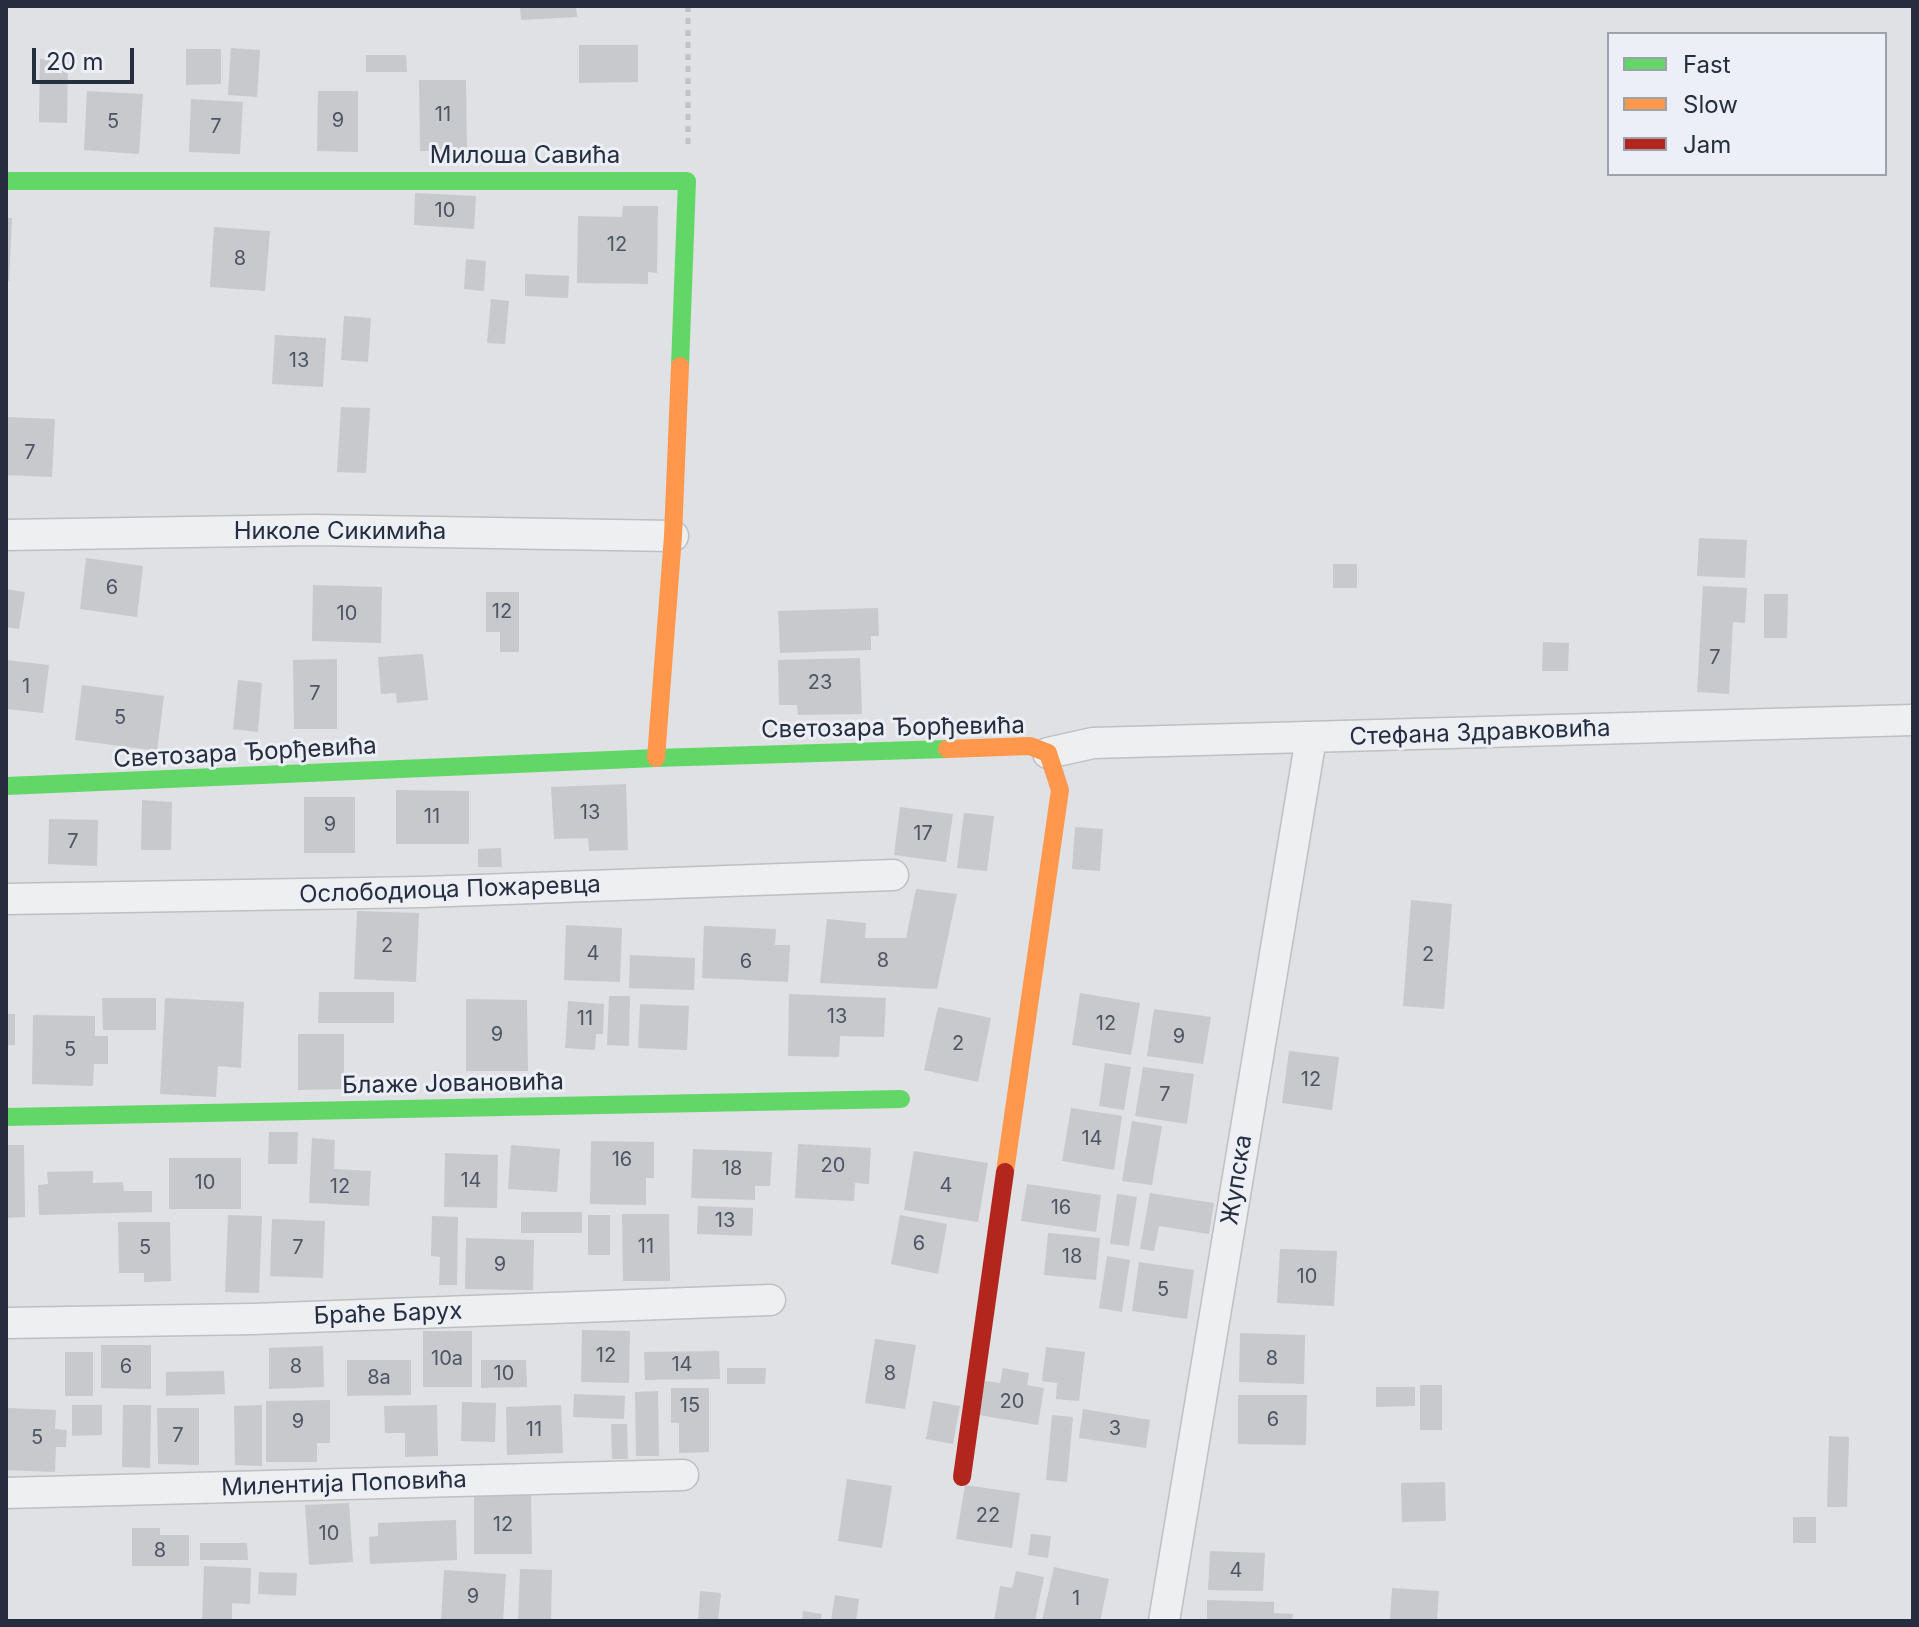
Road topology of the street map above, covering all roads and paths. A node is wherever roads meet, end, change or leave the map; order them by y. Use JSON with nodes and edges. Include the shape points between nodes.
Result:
{"nodes":[{"id":1,"x":688,"y":6,"type":"edge"},
{"id":2,"x":6,"y":181,"type":"edge"},
{"id":3,"x":687,"y":181,"type":"junction"},
{"id":4,"x":6,"y":535,"type":"edge"},
{"id":5,"x":673,"y":536,"type":"junction"},
{"id":6,"x":1913,"y":720,"type":"edge"},
{"id":7,"x":1311,"y":738,"type":"junction"},
{"id":8,"x":1048,"y":753,"type":"junction"},
{"id":9,"x":656,"y":758,"type":"junction"},
{"id":10,"x":6,"y":786,"type":"edge"},
{"id":11,"x":893,"y":875,"type":"dead end"},
{"id":12,"x":6,"y":899,"type":"edge"},
{"id":13,"x":901,"y":1099,"type":"dead end"},
{"id":14,"x":6,"y":1117,"type":"edge"},
{"id":15,"x":770,"y":1300,"type":"dead end"},
{"id":16,"x":6,"y":1323,"type":"edge"},
{"id":17,"x":683,"y":1475,"type":"dead end"},
{"id":18,"x":962,"y":1477,"type":"dead end"},
{"id":19,"x":6,"y":1493,"type":"edge"},
{"id":20,"x":1164,"y":1621,"type":"edge"}],
"edges":[{"from":1,"to":3,"type":"path"},
{"from":2,"to":3,"type":"street","name":"Милоша Савића"},
{"from":3,"to":5,"type":"street"},
{"from":4,"to":5,"type":"street","name":"Николе Сикимића","via":[[314,530]]},
{"from":5,"to":9,"type":"street"},
{"from":6,"to":7,"type":"street","name":"Стефана Здравковића"},
{"from":7,"to":8,"type":"street","name":"Стефана Здравковића","via":[[1093,743]]},
{"from":7,"to":20,"type":"street","name":"Жупска"},
{"from":8,"to":9,"type":"street","name":"Светозара Ђорђевића","via":[[1030,746]]},
{"from":8,"to":18,"type":"street","name":"Светозара Ђорђевића","via":[[1060,790]]},
{"from":9,"to":10,"type":"street","name":"Светозара Ђорђевића"},
{"from":11,"to":12,"type":"street","name":"Ослободиоца Пожаревца","via":[[423,892]]},
{"from":13,"to":14,"type":"street","name":"Блаже Јовановића"},
{"from":15,"to":16,"type":"street","name":"Браће Барух"},
{"from":17,"to":19,"type":"street","name":"Милентија Поповића"}]}
